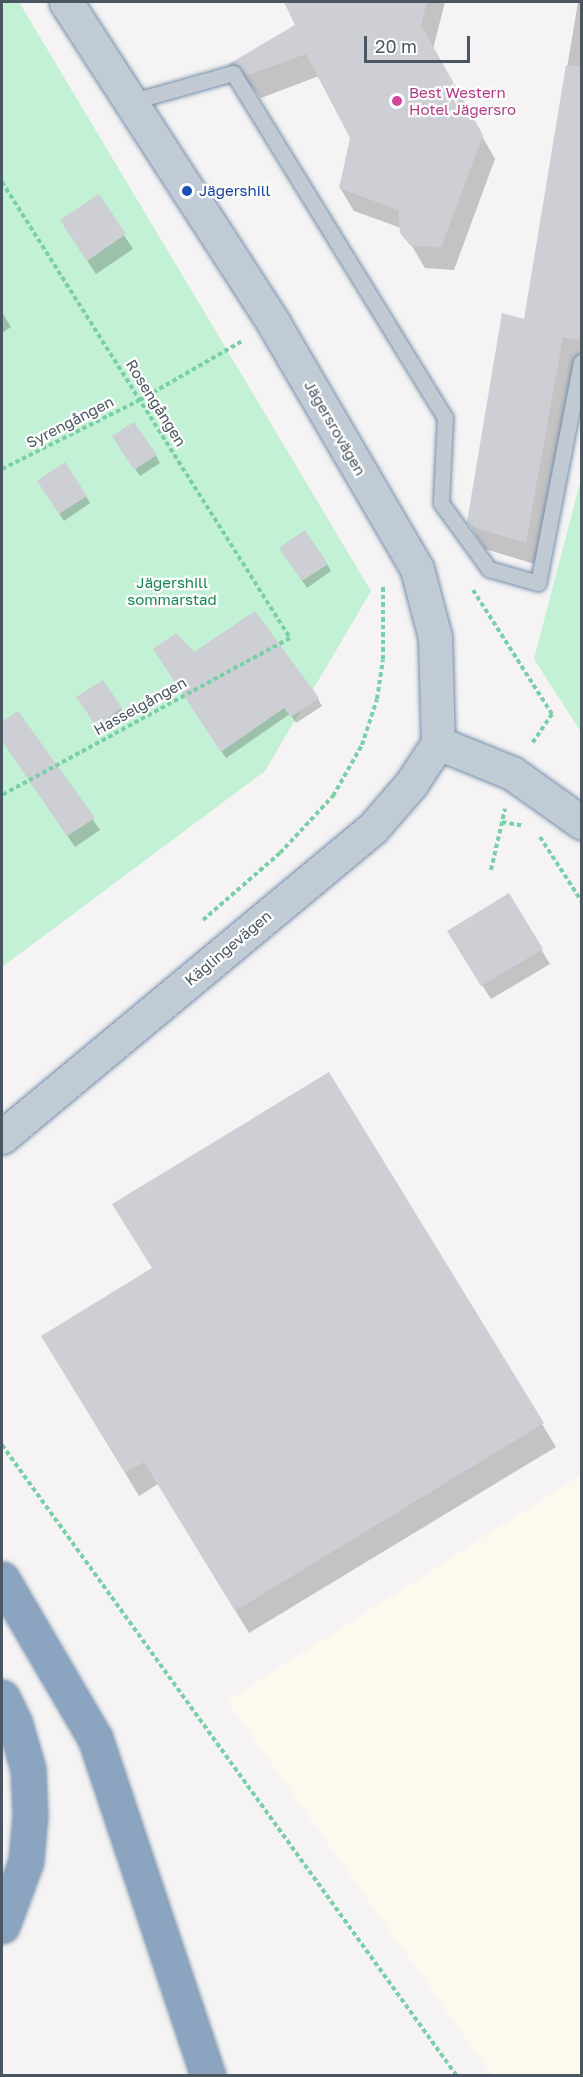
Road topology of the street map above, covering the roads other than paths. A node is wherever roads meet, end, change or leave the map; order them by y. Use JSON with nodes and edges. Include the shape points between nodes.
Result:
{"nodes":[{"id":1,"x":66,"y":2,"type":"edge"},
{"id":2,"x":130,"y":102,"type":"junction"},
{"id":3,"x":581,"y":362,"type":"edge"},
{"id":4,"x":438,"y":743,"type":"junction"},
{"id":5,"x":582,"y":823,"type":"edge"},
{"id":6,"x":2,"y":1137,"type":"edge"},
{"id":7,"x":2,"y":1579,"type":"edge"},
{"id":8,"x":2,"y":1697,"type":"edge"},
{"id":9,"x":2,"y":1926,"type":"edge"},
{"id":10,"x":208,"y":2076,"type":"edge"}],
"edges":[{"from":1,"to":2,"type":"main road","name":"Jägersrovägen"},
{"from":2,"to":3,"type":"lane","via":[[233,73],[446,417],[441,503],[489,569],[538,582]]},
{"from":2,"to":4,"type":"main road","name":"Jägersrovägen","via":[[274,324],[417,569],[435,637]]},
{"from":4,"to":5,"type":"main road","via":[[512,773]]},
{"from":4,"to":6,"type":"main road","name":"Käglingevägen","via":[[411,784],[372,829]]},
{"from":7,"to":10,"type":"highway","via":[[95,1738]]},
{"from":8,"to":9,"type":"highway","via":[[15,1724],[28,1769],[30,1815],[26,1861]]}]}
